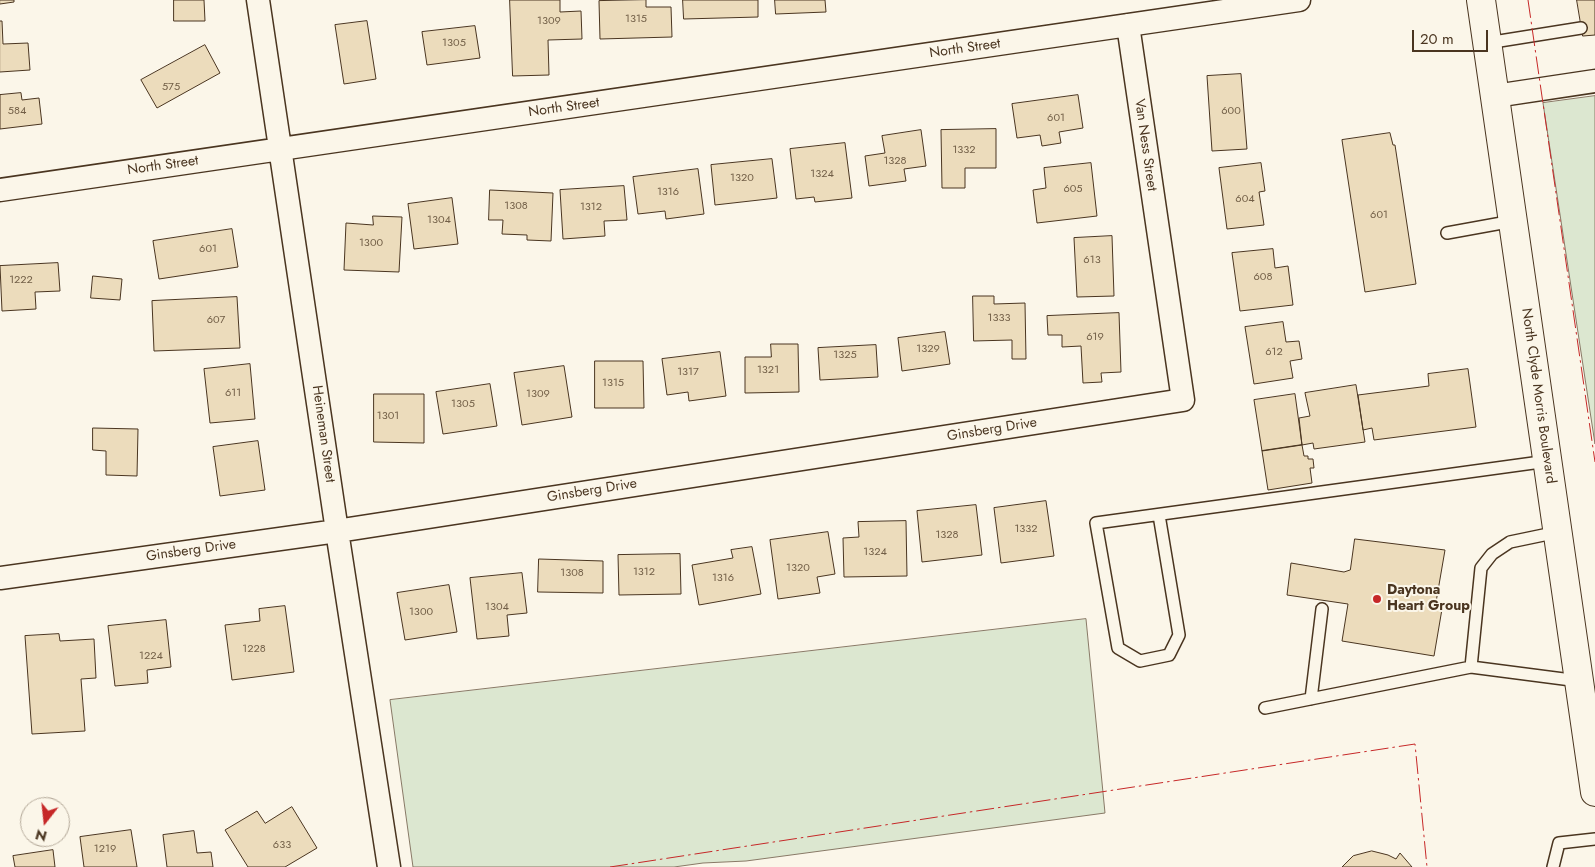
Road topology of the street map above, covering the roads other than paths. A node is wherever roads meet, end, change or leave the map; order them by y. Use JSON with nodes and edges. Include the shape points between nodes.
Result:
{"nodes":[{"id":1,"x":258,"y":0,"type":"edge"},
{"id":2,"x":1298,"y":0,"type":"edge"},
{"id":3,"x":1481,"y":0,"type":"edge"},
{"id":4,"x":1257,"y":3,"type":"edge"},
{"id":5,"x":1128,"y":25,"type":"junction"},
{"id":6,"x":1581,"y":28,"type":"dead end"},
{"id":7,"x":1487,"y":43,"type":"junction"},
{"id":8,"x":1595,"y":81,"type":"edge"},
{"id":9,"x":1495,"y":96,"type":"junction"},
{"id":10,"x":281,"y":149,"type":"junction"},
{"id":11,"x":0,"y":190,"type":"edge"},
{"id":12,"x":1513,"y":221,"type":"junction"},
{"id":13,"x":1446,"y":234,"type":"dead end"},
{"id":14,"x":1183,"y":400,"type":"joint"},
{"id":15,"x":1548,"y":462,"type":"junction"},
{"id":16,"x":1159,"y":515,"type":"junction"},
{"id":17,"x":337,"y":531,"type":"junction"},
{"id":18,"x":1558,"y":532,"type":"junction"},
{"id":19,"x":0,"y":578,"type":"edge"},
{"id":20,"x":1322,"y":608,"type":"dead end"},
{"id":21,"x":1471,"y":667,"type":"junction"},
{"id":22,"x":1579,"y":681,"type":"junction"},
{"id":23,"x":1311,"y":699,"type":"junction"},
{"id":24,"x":1265,"y":708,"type":"dead end"},
{"id":25,"x":1595,"y":792,"type":"edge"},
{"id":26,"x":1595,"y":839,"type":"edge"},
{"id":27,"x":389,"y":867,"type":"edge"},
{"id":28,"x":1553,"y":867,"type":"edge"}],
"edges":[{"from":1,"to":10,"type":"street","name":"Heineman Street"},
{"from":2,"to":4,"type":"street"},
{"from":3,"to":7,"type":"main road","name":"North Clyde Morris Boulevard"},
{"from":4,"to":5,"type":"street"},
{"from":5,"to":10,"type":"street","name":"North Street"},
{"from":5,"to":14,"type":"street","name":"Van Ness Street"},
{"from":6,"to":7,"type":"lane"},
{"from":7,"to":9,"type":"main road","name":"North Clyde Morris Boulevard"},
{"from":8,"to":9,"type":"street"},
{"from":9,"to":12,"type":"main road","name":"North Clyde Morris Boulevard"},
{"from":10,"to":11,"type":"street","name":"North Street"},
{"from":10,"to":17,"type":"street","name":"Heineman Street"},
{"from":12,"to":13,"type":"lane"},
{"from":12,"to":15,"type":"main road","name":"North Clyde Morris Boulevard"},
{"from":14,"to":17,"type":"street","name":"Ginsberg Drive"},
{"from":15,"to":16,"type":"lane"},
{"from":15,"to":18,"type":"main road","name":"North Clyde Morris Boulevard"},
{"from":16,"to":16,"type":"lane","via":[[1179,635],[1169,655],[1140,661],[1118,648],[1096,523]]},
{"from":17,"to":19,"type":"street","name":"Ginsberg Drive"},
{"from":17,"to":27,"type":"street","name":"Heineman Street"},
{"from":18,"to":21,"type":"lane","via":[[1510,542],[1492,554],[1482,568]]},
{"from":18,"to":22,"type":"main road","name":"North Clyde Morris Boulevard"},
{"from":20,"to":23,"type":"lane"},
{"from":21,"to":22,"type":"lane"},
{"from":21,"to":23,"type":"lane"},
{"from":22,"to":25,"type":"main road","name":"North Clyde Morris Boulevard"},
{"from":23,"to":24,"type":"lane"},
{"from":26,"to":28,"type":"lane","via":[[1559,843]]}]}
